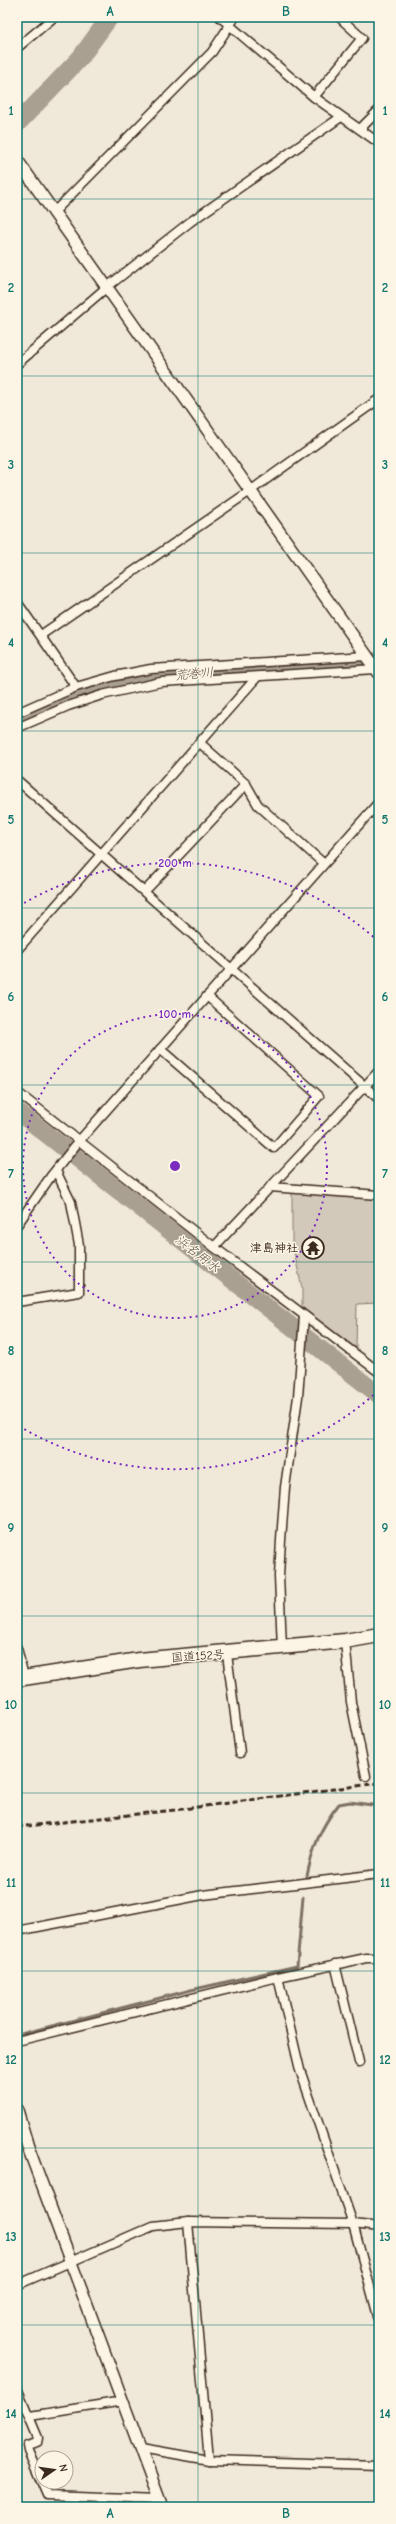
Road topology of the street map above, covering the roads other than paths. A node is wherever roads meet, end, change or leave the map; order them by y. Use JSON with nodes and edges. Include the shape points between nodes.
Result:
{"nodes":[{"id":1,"x":54,"y":17,"type":"edge"},
{"id":2,"x":220,"y":17,"type":"edge"},
{"id":3,"x":235,"y":17,"type":"edge"},
{"id":4,"x":339,"y":17,"type":"edge"},
{"id":5,"x":230,"y":27,"type":"junction"},
{"id":6,"x":17,"y":48,"type":"edge"},
{"id":7,"x":314,"y":97,"type":"junction"},
{"id":8,"x":379,"y":110,"type":"edge"},
{"id":9,"x":342,"y":117,"type":"junction"},
{"id":10,"x":360,"y":129,"type":"junction"},
{"id":11,"x":379,"y":143,"type":"edge"},
{"id":12,"x":17,"y":160,"type":"edge"},
{"id":13,"x":54,"y":212,"type":"junction"},
{"id":14,"x":107,"y":287,"type":"junction"},
{"id":15,"x":17,"y":364,"type":"edge"},
{"id":16,"x":379,"y":399,"type":"edge"},
{"id":17,"x":250,"y":491,"type":"junction"},
{"id":18,"x":17,"y":602,"type":"edge"},
{"id":19,"x":41,"y":635,"type":"junction"},
{"id":20,"x":374,"y":667,"type":"edge"},
{"id":21,"x":258,"y":677,"type":"junction"},
{"id":22,"x":76,"y":687,"type":"junction"},
{"id":23,"x":17,"y":712,"type":"edge"},
{"id":24,"x":17,"y":728,"type":"edge"},
{"id":25,"x":200,"y":743,"type":"junction"},
{"id":26,"x":17,"y":780,"type":"edge"},
{"id":27,"x":246,"y":784,"type":"junction"},
{"id":28,"x":379,"y":802,"type":"edge"},
{"id":29,"x":102,"y":855,"type":"junction"},
{"id":30,"x":323,"y":863,"type":"junction"},
{"id":31,"x":145,"y":891,"type":"junction"},
{"id":32,"x":17,"y":950,"type":"edge"},
{"id":33,"x":230,"y":969,"type":"junction"},
{"id":34,"x":207,"y":996,"type":"junction"},
{"id":35,"x":160,"y":1049,"type":"junction"},
{"id":36,"x":379,"y":1071,"type":"edge"},
{"id":37,"x":365,"y":1086,"type":"junction"},
{"id":38,"x":17,"y":1092,"type":"edge"},
{"id":39,"x":379,"y":1099,"type":"edge"},
{"id":40,"x":78,"y":1143,"type":"junction"},
{"id":41,"x":56,"y":1171,"type":"junction"},
{"id":42,"x":270,"y":1186,"type":"junction"},
{"id":43,"x":379,"y":1195,"type":"edge"},
{"id":44,"x":17,"y":1225,"type":"edge"},
{"id":45,"x":214,"y":1247,"type":"junction"},
{"id":46,"x":17,"y":1302,"type":"edge"},
{"id":47,"x":304,"y":1316,"type":"junction"},
{"id":48,"x":379,"y":1372,"type":"edge"},
{"id":49,"x":379,"y":1635,"type":"edge"},
{"id":50,"x":346,"y":1641,"type":"junction"},
{"id":51,"x":17,"y":1648,"type":"edge"},
{"id":52,"x":282,"y":1648,"type":"junction"},
{"id":53,"x":227,"y":1654,"type":"junction"},
{"id":54,"x":20,"y":1678,"type":"edge"},
{"id":55,"x":240,"y":1753,"type":"dead end"},
{"id":56,"x":366,"y":1776,"type":"dead end"},
{"id":57,"x":379,"y":1874,"type":"edge"},
{"id":58,"x":17,"y":1931,"type":"edge"},
{"id":59,"x":379,"y":1958,"type":"edge"},
{"id":60,"x":335,"y":1964,"type":"junction"},
{"id":61,"x":278,"y":1977,"type":"junction"},
{"id":62,"x":17,"y":2041,"type":"edge"},
{"id":63,"x":359,"y":2062,"type":"dead end"},
{"id":64,"x":17,"y":2110,"type":"edge"},
{"id":65,"x":19,"y":2126,"type":"edge"},
{"id":66,"x":188,"y":2222,"type":"junction"},
{"id":67,"x":353,"y":2224,"type":"junction"},
{"id":68,"x":379,"y":2227,"type":"edge"},
{"id":69,"x":72,"y":2263,"type":"junction"},
{"id":70,"x":17,"y":2285,"type":"edge"},
{"id":71,"x":379,"y":2320,"type":"edge"},
{"id":72,"x":17,"y":2388,"type":"edge"},
{"id":73,"x":123,"y":2401,"type":"junction"},
{"id":74,"x":30,"y":2416,"type":"junction"},
{"id":75,"x":141,"y":2448,"type":"junction"},
{"id":76,"x":209,"y":2460,"type":"junction"},
{"id":77,"x":379,"y":2465,"type":"edge"},
{"id":78,"x":161,"y":2503,"type":"edge"}],
"edges":[{"from":1,"to":6,"type":"street"},
{"from":2,"to":5,"type":"street"},
{"from":3,"to":5,"type":"street"},
{"from":4,"to":7,"type":"street","via":[[362,38]]},
{"from":5,"to":7,"type":"street"},
{"from":5,"to":13,"type":"street","via":[[212,52]]},
{"from":7,"to":9,"type":"street"},
{"from":8,"to":10,"type":"street"},
{"from":9,"to":10,"type":"street"},
{"from":9,"to":14,"type":"street","via":[[190,222]]},
{"from":10,"to":11,"type":"street"},
{"from":12,"to":13,"type":"street"},
{"from":13,"to":14,"type":"street"},
{"from":14,"to":15,"type":"street"},
{"from":14,"to":17,"type":"street"},
{"from":16,"to":17,"type":"street"},
{"from":17,"to":19,"type":"street"},
{"from":17,"to":20,"type":"street"},
{"from":18,"to":19,"type":"street"},
{"from":19,"to":22,"type":"street"},
{"from":20,"to":21,"type":"street"},
{"from":20,"to":22,"type":"street","via":[[151,669]]},
{"from":21,"to":24,"type":"street","via":[[161,682],[102,695],[68,706]]},
{"from":21,"to":25,"type":"street"},
{"from":22,"to":23,"type":"street"},
{"from":25,"to":27,"type":"street"},
{"from":25,"to":29,"type":"street"},
{"from":26,"to":29,"type":"street"},
{"from":27,"to":30,"type":"street","via":[[258,805]]},
{"from":27,"to":31,"type":"street"},
{"from":28,"to":30,"type":"street"},
{"from":29,"to":31,"type":"street"},
{"from":29,"to":32,"type":"street"},
{"from":30,"to":33,"type":"street"},
{"from":31,"to":33,"type":"street"},
{"from":33,"to":34,"type":"street"},
{"from":33,"to":37,"type":"street"},
{"from":34,"to":35,"type":"street"},
{"from":34,"to":35,"type":"street","via":[[319,1096],[274,1148]]},
{"from":35,"to":40,"type":"street"},
{"from":36,"to":37,"type":"street"},
{"from":37,"to":39,"type":"street"},
{"from":37,"to":42,"type":"street"},
{"from":38,"to":40,"type":"street"},
{"from":40,"to":41,"type":"street"},
{"from":40,"to":45,"type":"street"},
{"from":41,"to":44,"type":"street"},
{"from":41,"to":46,"type":"street","via":[[71,1202],[78,1245],[79,1292]]},
{"from":42,"to":43,"type":"street"},
{"from":42,"to":45,"type":"street"},
{"from":45,"to":47,"type":"street"},
{"from":47,"to":48,"type":"street"},
{"from":47,"to":52,"type":"street","via":[[298,1397],[285,1486],[281,1540],[279,1576]]},
{"from":49,"to":50,"type":"highway","name":"国道152号"},
{"from":50,"to":52,"type":"highway","name":"国道152号"},
{"from":50,"to":56,"type":"street","via":[[351,1702]]},
{"from":51,"to":54,"type":"street"},
{"from":52,"to":53,"type":"highway","name":"国道152号"},
{"from":53,"to":54,"type":"highway","name":"国道152号","via":[[138,1660]]},
{"from":53,"to":55,"type":"street"},
{"from":57,"to":58,"type":"street","via":[[203,1895]]},
{"from":59,"to":60,"type":"street"},
{"from":60,"to":61,"type":"street"},
{"from":60,"to":63,"type":"street"},
{"from":61,"to":62,"type":"street"},
{"from":61,"to":67,"type":"street","via":[[300,2070]]},
{"from":64,"to":65,"type":"street"},
{"from":65,"to":69,"type":"street"},
{"from":66,"to":67,"type":"street"},
{"from":66,"to":69,"type":"street","via":[[153,2226]]},
{"from":66,"to":76,"type":"street"},
{"from":67,"to":68,"type":"street"},
{"from":67,"to":71,"type":"street"},
{"from":69,"to":70,"type":"street"},
{"from":69,"to":73,"type":"street"},
{"from":72,"to":74,"type":"street"},
{"from":73,"to":74,"type":"street"},
{"from":73,"to":75,"type":"street"},
{"from":74,"to":78,"type":"street","via":[[38,2438],[37,2443],[27,2446],[28,2452],[47,2496]]},
{"from":75,"to":76,"type":"street"},
{"from":75,"to":78,"type":"street"},
{"from":76,"to":77,"type":"street"}]}
